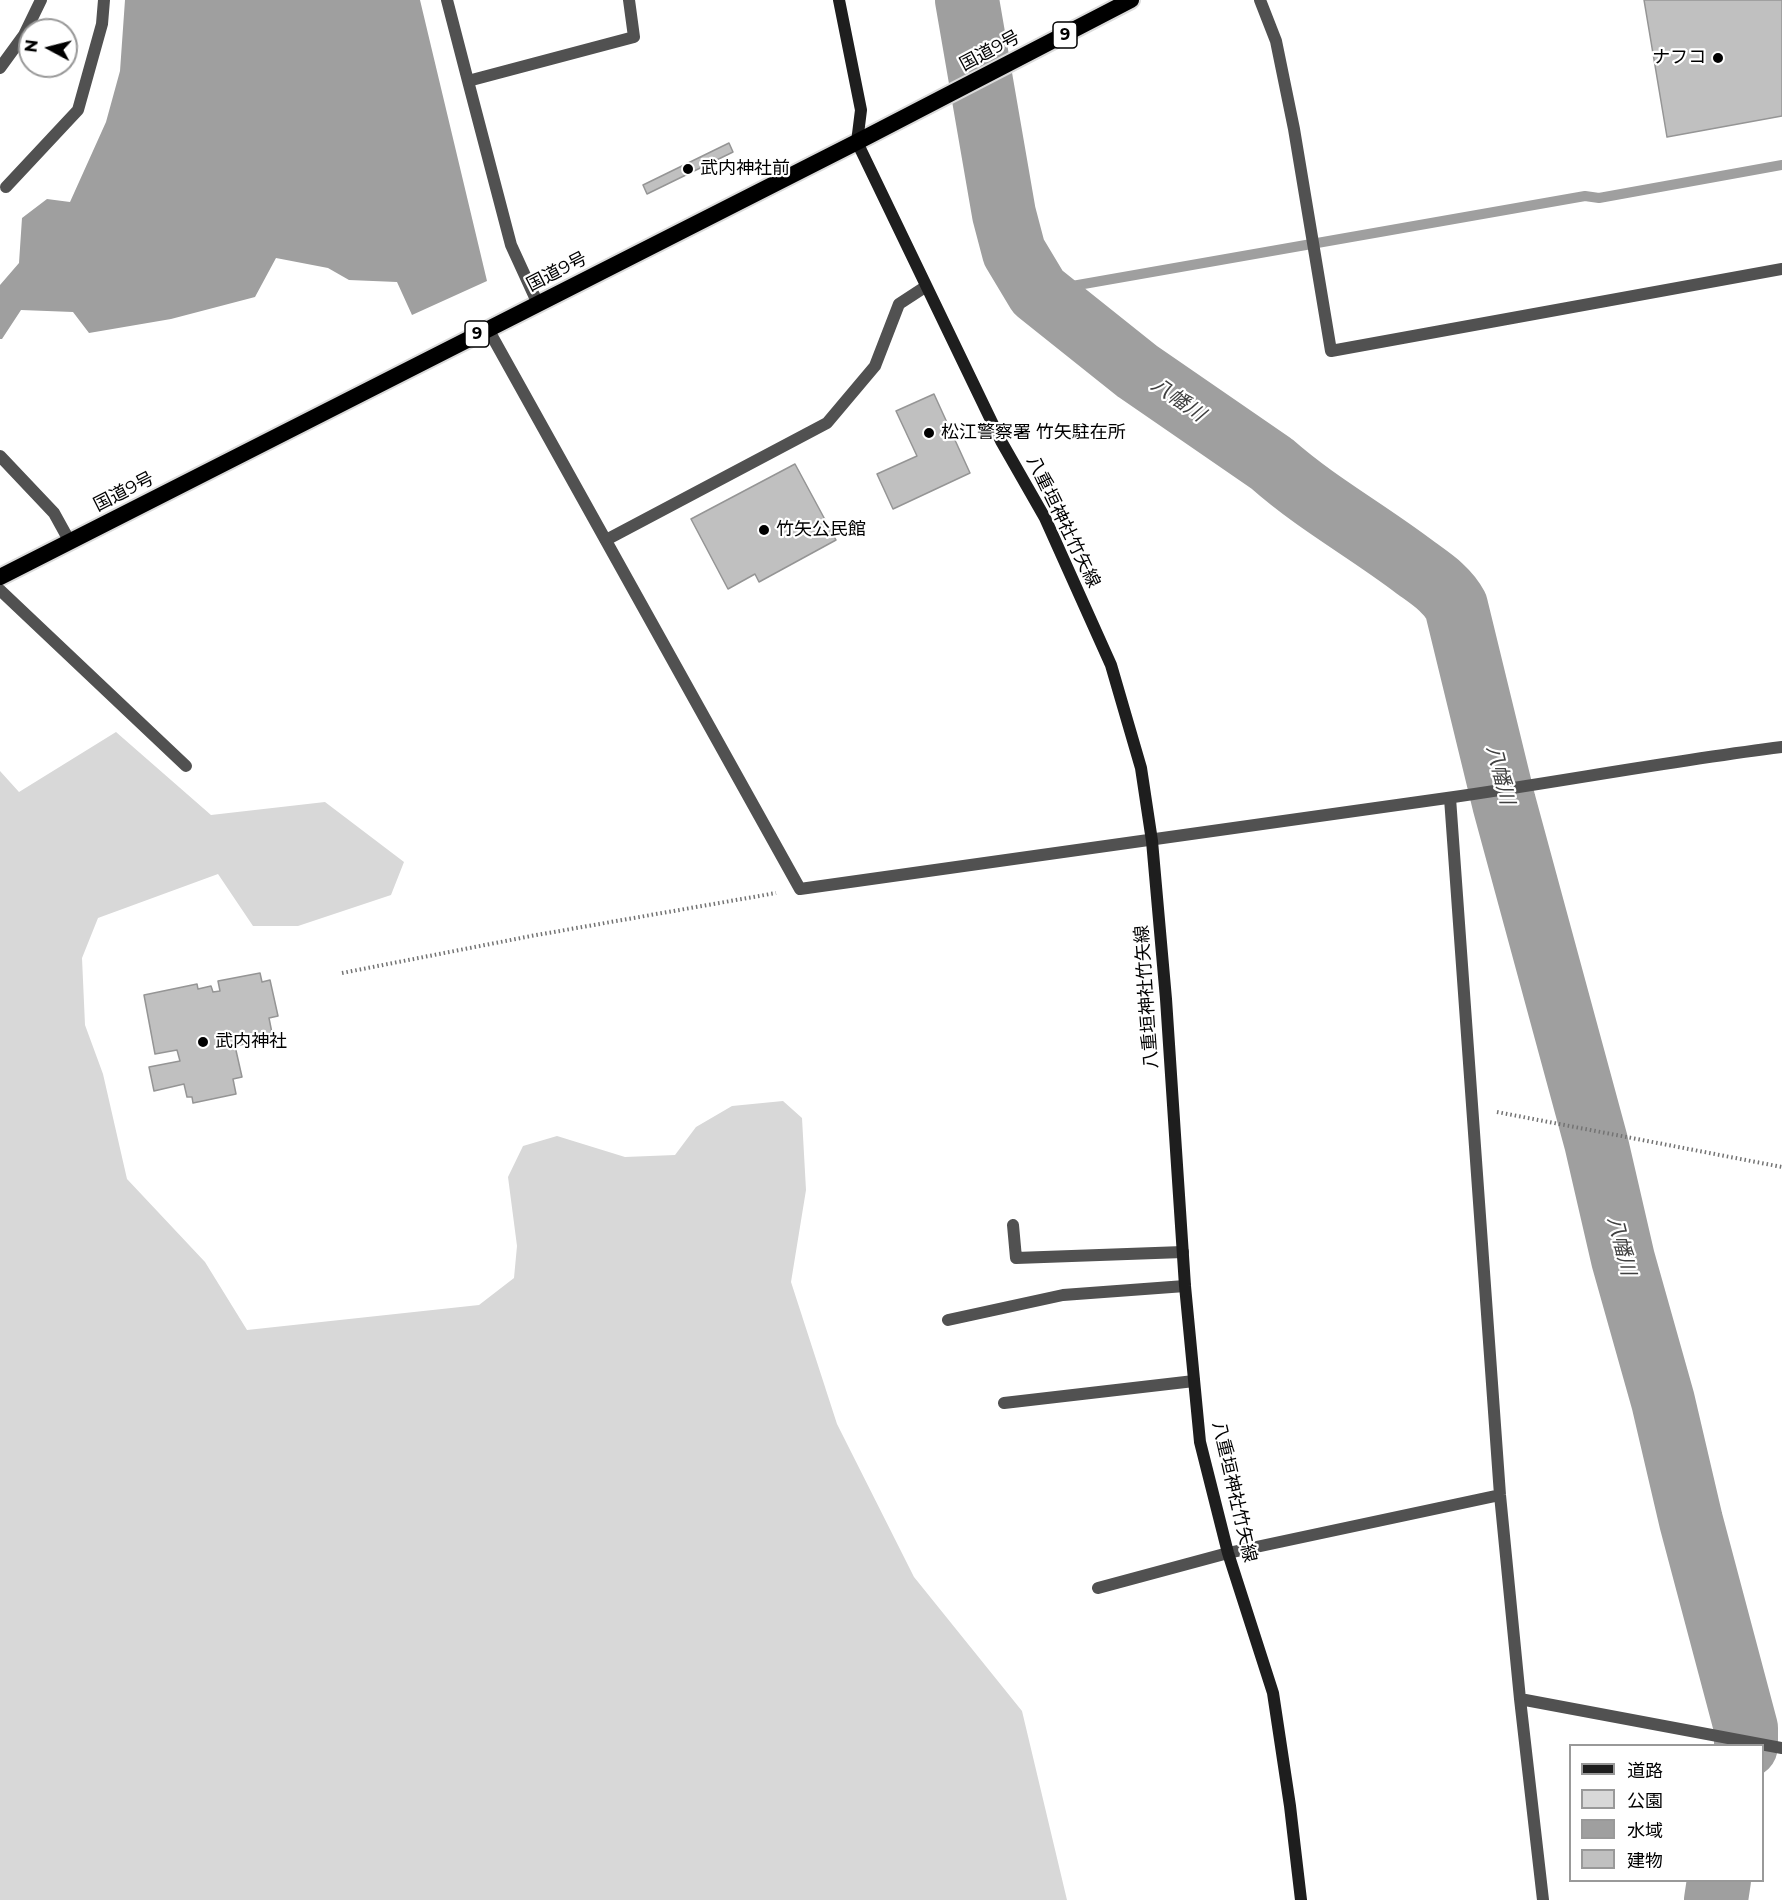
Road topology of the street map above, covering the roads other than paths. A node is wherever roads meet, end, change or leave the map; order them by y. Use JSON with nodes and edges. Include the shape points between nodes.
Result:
{"nodes":[{"id":1,"x":41,"y":0,"type":"edge"},
{"id":2,"x":104,"y":0,"type":"edge"},
{"id":3,"x":447,"y":0,"type":"edge"},
{"id":4,"x":629,"y":0,"type":"edge"},
{"id":5,"x":838,"y":0,"type":"edge"},
{"id":6,"x":1131,"y":0,"type":"edge"},
{"id":7,"x":1260,"y":0,"type":"edge"},
{"id":8,"x":0,"y":68,"type":"edge"},
{"id":9,"x":468,"y":81,"type":"junction"},
{"id":10,"x":857,"y":142,"type":"junction"},
{"id":11,"x":6,"y":187,"type":"dead end"},
{"id":12,"x":1782,"y":268,"type":"edge"},
{"id":13,"x":925,"y":287,"type":"junction"},
{"id":14,"x":538,"y":303,"type":"junction"},
{"id":15,"x":488,"y":328,"type":"junction"},
{"id":16,"x":0,"y":456,"type":"edge"},
{"id":17,"x":606,"y":540,"type":"junction"},
{"id":18,"x":70,"y":542,"type":"junction"},
{"id":19,"x":0,"y":577,"type":"edge"},
{"id":20,"x":0,"y":590,"type":"edge"},
{"id":21,"x":1782,"y":747,"type":"edge"},
{"id":22,"x":186,"y":766,"type":"dead end"},
{"id":23,"x":1450,"y":798,"type":"junction"},
{"id":24,"x":1152,"y":841,"type":"junction"},
{"id":25,"x":1013,"y":1225,"type":"dead end"},
{"id":26,"x":1183,"y":1252,"type":"junction"},
{"id":27,"x":1185,"y":1286,"type":"junction"},
{"id":28,"x":948,"y":1320,"type":"dead end"},
{"id":29,"x":1194,"y":1381,"type":"junction"},
{"id":30,"x":1004,"y":1403,"type":"dead end"},
{"id":31,"x":1500,"y":1495,"type":"junction"},
{"id":32,"x":1228,"y":1553,"type":"junction"},
{"id":33,"x":1098,"y":1588,"type":"dead end"},
{"id":34,"x":1520,"y":1699,"type":"junction"},
{"id":35,"x":1761,"y":1744,"type":"edge"},
{"id":36,"x":1764,"y":1745,"type":"edge"},
{"id":37,"x":1782,"y":1748,"type":"edge"},
{"id":38,"x":1301,"y":1900,"type":"edge"},
{"id":39,"x":1543,"y":1900,"type":"edge"}],
"edges":[{"from":1,"to":8,"type":"street","via":[[24,35]]},
{"from":2,"to":11,"type":"street","via":[[102,24],[78,110]]},
{"from":3,"to":9,"type":"street"},
{"from":4,"to":9,"type":"street","via":[[634,37]]},
{"from":5,"to":10,"type":"main road","via":[[861,110]]},
{"from":6,"to":10,"type":"highway","name":"国道9号","number":"9"},
{"from":7,"to":12,"type":"street","via":[[1276,41],[1331,351]]},
{"from":9,"to":14,"type":"street","via":[[511,245]]},
{"from":10,"to":13,"type":"main road","name":"八重垣神社竹矢線"},
{"from":10,"to":14,"type":"highway","name":"国道9号","number":"9"},
{"from":13,"to":17,"type":"street","via":[[899,304],[874,366],[827,423]]},
{"from":13,"to":24,"type":"main road","name":"八重垣神社竹矢線","via":[[1001,441],[1045,519],[1111,665],[1141,768]]},
{"from":14,"to":15,"type":"highway","name":"国道9号","number":"9"},
{"from":15,"to":17,"type":"street"},
{"from":15,"to":18,"type":"highway","name":"国道9号","number":"9"},
{"from":16,"to":18,"type":"street","via":[[54,513]]},
{"from":17,"to":24,"type":"street","via":[[800,889]]},
{"from":18,"to":19,"type":"highway","name":"国道9号","number":"9"},
{"from":20,"to":22,"type":"street"},
{"from":21,"to":23,"type":"street"},
{"from":23,"to":24,"type":"street"},
{"from":23,"to":31,"type":"street"},
{"from":24,"to":26,"type":"main road","name":"八重垣神社竹矢線"},
{"from":25,"to":26,"type":"street","via":[[1016,1258]]},
{"from":26,"to":27,"type":"main road","name":"八重垣神社竹矢線"},
{"from":27,"to":28,"type":"street","via":[[1063,1295]]},
{"from":27,"to":29,"type":"main road","name":"八重垣神社竹矢線"},
{"from":29,"to":30,"type":"street"},
{"from":29,"to":32,"type":"main road","name":"八重垣神社竹矢線","via":[[1200,1442]]},
{"from":31,"to":32,"type":"street"},
{"from":31,"to":34,"type":"street"},
{"from":32,"to":33,"type":"street"},
{"from":32,"to":38,"type":"main road","name":"八重垣神社竹矢線","via":[[1273,1693]]},
{"from":34,"to":35,"type":"street"},
{"from":34,"to":39,"type":"street"},
{"from":36,"to":37,"type":"street"}]}
